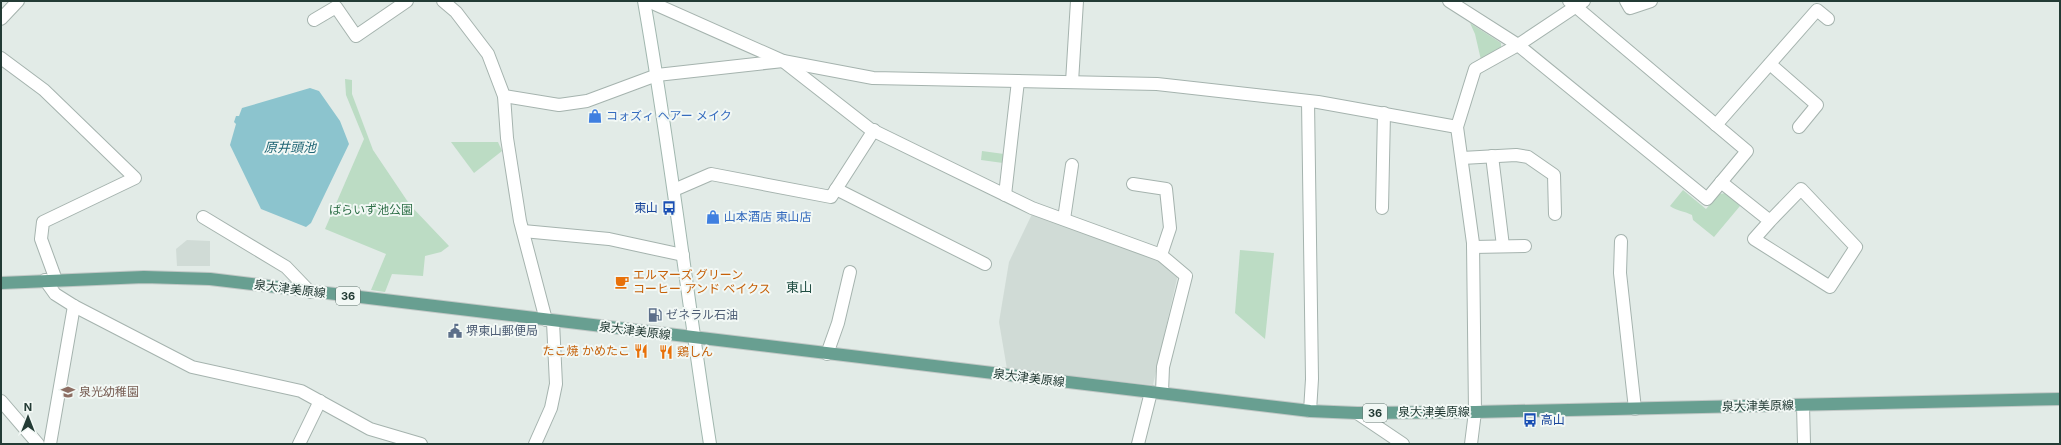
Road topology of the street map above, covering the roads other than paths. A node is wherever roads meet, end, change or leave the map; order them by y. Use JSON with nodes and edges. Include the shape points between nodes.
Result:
{"nodes":[{"id":1,"x":18,"y":1,"type":"edge"},
{"id":2,"x":407,"y":1,"type":"edge"},
{"id":3,"x":443,"y":1,"type":"edge"},
{"id":4,"x":644,"y":1,"type":"edge"},
{"id":5,"x":648,"y":1,"type":"edge"},
{"id":6,"x":1077,"y":1,"type":"edge"},
{"id":7,"x":1449,"y":1,"type":"edge"},
{"id":8,"x":1626,"y":1,"type":"edge"},
{"id":9,"x":1651,"y":1,"type":"edge"},
{"id":10,"x":1577,"y":3,"type":"edge"},
{"id":11,"x":1,"y":19,"type":"edge"},
{"id":12,"x":1828,"y":19,"type":"dead end"},
{"id":13,"x":314,"y":20,"type":"dead end"},
{"id":14,"x":1518,"y":45,"type":"junction"},
{"id":15,"x":1,"y":58,"type":"edge"},
{"id":16,"x":783,"y":61,"type":"junction"},
{"id":17,"x":1770,"y":64,"type":"junction"},
{"id":18,"x":657,"y":75,"type":"junction"},
{"id":19,"x":1018,"y":81,"type":"junction"},
{"id":20,"x":1072,"y":82,"type":"junction"},
{"id":21,"x":504,"y":96,"type":"junction"},
{"id":22,"x":1308,"y":101,"type":"junction"},
{"id":23,"x":1384,"y":113,"type":"junction"},
{"id":24,"x":1716,"y":125,"type":"junction"},
{"id":25,"x":1457,"y":127,"type":"junction"},
{"id":26,"x":1799,"y":127,"type":"dead end"},
{"id":27,"x":874,"y":130,"type":"junction"},
{"id":28,"x":1492,"y":156,"type":"junction"},
{"id":29,"x":1462,"y":158,"type":"junction"},
{"id":30,"x":1072,"y":165,"type":"dead end"},
{"id":31,"x":1721,"y":182,"type":"junction"},
{"id":32,"x":1133,"y":184,"type":"dead end"},
{"id":33,"x":836,"y":189,"type":"junction"},
{"id":34,"x":674,"y":190,"type":"junction"},
{"id":35,"x":1005,"y":195,"type":"junction"},
{"id":36,"x":1382,"y":208,"type":"dead end"},
{"id":37,"x":1554,"y":214,"type":"dead end"},
{"id":38,"x":203,"y":217,"type":"dead end"},
{"id":39,"x":1064,"y":219,"type":"junction"},
{"id":40,"x":1770,"y":221,"type":"junction"},
{"id":41,"x":523,"y":231,"type":"junction"},
{"id":42,"x":1621,"y":241,"type":"dead end"},
{"id":43,"x":1503,"y":246,"type":"junction"},
{"id":44,"x":1525,"y":246,"type":"dead end"},
{"id":45,"x":1474,"y":247,"type":"junction"},
{"id":46,"x":683,"y":255,"type":"junction"},
{"id":47,"x":1161,"y":255,"type":"junction"},
{"id":48,"x":985,"y":264,"type":"dead end"},
{"id":49,"x":850,"y":272,"type":"dead end"},
{"id":50,"x":51,"y":280,"type":"junction"},
{"id":51,"x":1,"y":283,"type":"edge"},
{"id":52,"x":310,"y":292,"type":"junction"},
{"id":53,"x":74,"y":306,"type":"junction"},
{"id":54,"x":550,"y":321,"type":"junction"},
{"id":55,"x":694,"y":338,"type":"junction"},
{"id":56,"x":827,"y":354,"type":"junction"},
{"id":57,"x":1156,"y":392,"type":"junction"},
{"id":58,"x":2060,"y":399,"type":"edge"},
{"id":59,"x":1,"y":401,"type":"edge"},
{"id":60,"x":320,"y":401,"type":"junction"},
{"id":61,"x":1803,"y":405,"type":"junction"},
{"id":62,"x":1635,"y":409,"type":"junction"},
{"id":63,"x":1310,"y":411,"type":"junction"},
{"id":64,"x":1475,"y":412,"type":"junction"},
{"id":65,"x":1357,"y":413,"type":"junction"},
{"id":66,"x":38,"y":444,"type":"edge"},
{"id":67,"x":50,"y":444,"type":"edge"},
{"id":68,"x":299,"y":444,"type":"edge"},
{"id":69,"x":421,"y":444,"type":"edge"},
{"id":70,"x":535,"y":444,"type":"edge"},
{"id":71,"x":710,"y":444,"type":"edge"},
{"id":72,"x":1138,"y":444,"type":"edge"},
{"id":73,"x":1402,"y":444,"type":"edge"},
{"id":74,"x":1471,"y":444,"type":"edge"},
{"id":75,"x":1804,"y":444,"type":"edge"}],
"edges":[{"from":1,"to":11,"type":"street"},
{"from":2,"to":13,"type":"street","via":[[356,36],[336,6]]},
{"from":3,"to":21,"type":"street","via":[[456,12],[488,54]]},
{"from":4,"to":18,"type":"street"},
{"from":5,"to":16,"type":"street"},
{"from":6,"to":20,"type":"street"},
{"from":7,"to":14,"type":"street"},
{"from":8,"to":9,"type":"street","via":[[1630,8]]},
{"from":10,"to":14,"type":"street"},
{"from":10,"to":24,"type":"street"},
{"from":12,"to":17,"type":"street","via":[[1818,10]]},
{"from":14,"to":25,"type":"street","via":[[1475,69]]},
{"from":14,"to":31,"type":"street","via":[[1707,199]]},
{"from":15,"to":50,"type":"street","via":[[44,90],[135,178],[43,222],[41,239]]},
{"from":16,"to":18,"type":"street"},
{"from":16,"to":19,"type":"street","via":[[873,78]]},
{"from":16,"to":27,"type":"street"},
{"from":17,"to":24,"type":"street"},
{"from":17,"to":26,"type":"street","via":[[1817,105]]},
{"from":18,"to":21,"type":"street","via":[[587,101],[559,105]]},
{"from":18,"to":34,"type":"street"},
{"from":19,"to":20,"type":"street"},
{"from":19,"to":35,"type":"street"},
{"from":20,"to":22,"type":"street","via":[[1157,84]]},
{"from":21,"to":41,"type":"street","via":[[507,138]]},
{"from":22,"to":23,"type":"street"},
{"from":22,"to":63,"type":"street","via":[[1312,379]]},
{"from":23,"to":25,"type":"street"},
{"from":23,"to":36,"type":"street"},
{"from":24,"to":31,"type":"street","via":[[1747,151]]},
{"from":25,"to":29,"type":"street"},
{"from":27,"to":33,"type":"street"},
{"from":27,"to":35,"type":"street"},
{"from":28,"to":29,"type":"street"},
{"from":28,"to":37,"type":"street","via":[[1528,157],[1554,175]]},
{"from":28,"to":43,"type":"street"},
{"from":29,"to":45,"type":"street"},
{"from":30,"to":39,"type":"street"},
{"from":31,"to":40,"type":"street"},
{"from":32,"to":47,"type":"street","via":[[1166,189],[1170,228]]},
{"from":33,"to":34,"type":"street","via":[[830,197],[711,174]]},
{"from":33,"to":48,"type":"street"},
{"from":34,"to":46,"type":"street"},
{"from":35,"to":39,"type":"street"},
{"from":38,"to":52,"type":"street","via":[[286,267]]},
{"from":39,"to":47,"type":"street"},
{"from":40,"to":40,"type":"street","via":[[1801,189],[1856,247],[1830,287],[1754,239]]},
{"from":41,"to":46,"type":"street","via":[[609,239]]},
{"from":41,"to":54,"type":"street"},
{"from":42,"to":62,"type":"street","via":[[1620,273]]},
{"from":43,"to":44,"type":"street"},
{"from":43,"to":45,"type":"street"},
{"from":45,"to":64,"type":"street"},
{"from":46,"to":55,"type":"street"},
{"from":47,"to":57,"type":"street","via":[[1186,276]]},
{"from":49,"to":56,"type":"street","via":[[838,323]]},
{"from":50,"to":51,"type":"main road","name":"泉大津美原線","number":"36"},
{"from":50,"to":52,"type":"main road","name":"泉大津美原線","number":"36","via":[[144,277],[210,279]]},
{"from":50,"to":53,"type":"street","via":[[55,294]]},
{"from":52,"to":54,"type":"main road","name":"泉大津美原線","number":"36"},
{"from":53,"to":60,"type":"street","via":[[192,367],[301,391]]},
{"from":53,"to":67,"type":"street"},
{"from":54,"to":55,"type":"main road","name":"泉大津美原線","number":"36"},
{"from":54,"to":70,"type":"street","via":[[556,384],[551,408]]},
{"from":55,"to":56,"type":"main road","name":"泉大津美原線","number":"36"},
{"from":55,"to":71,"type":"street"},
{"from":56,"to":57,"type":"main road","name":"泉大津美原線","number":"36"},
{"from":57,"to":63,"type":"main road","name":"泉大津美原線","number":"36"},
{"from":57,"to":72,"type":"street"},
{"from":58,"to":61,"type":"main road","name":"泉大津美原線","number":"36"},
{"from":59,"to":66,"type":"street"},
{"from":60,"to":68,"type":"street"},
{"from":60,"to":69,"type":"street","via":[[370,429]]},
{"from":61,"to":62,"type":"main road","name":"泉大津美原線","number":"36"},
{"from":61,"to":75,"type":"street"},
{"from":62,"to":64,"type":"main road","name":"泉大津美原線","number":"36"},
{"from":63,"to":65,"type":"main road","name":"泉大津美原線","number":"36"},
{"from":64,"to":65,"type":"main road","name":"泉大津美原線","number":"36"},
{"from":64,"to":74,"type":"street"},
{"from":65,"to":73,"type":"street"}]}
